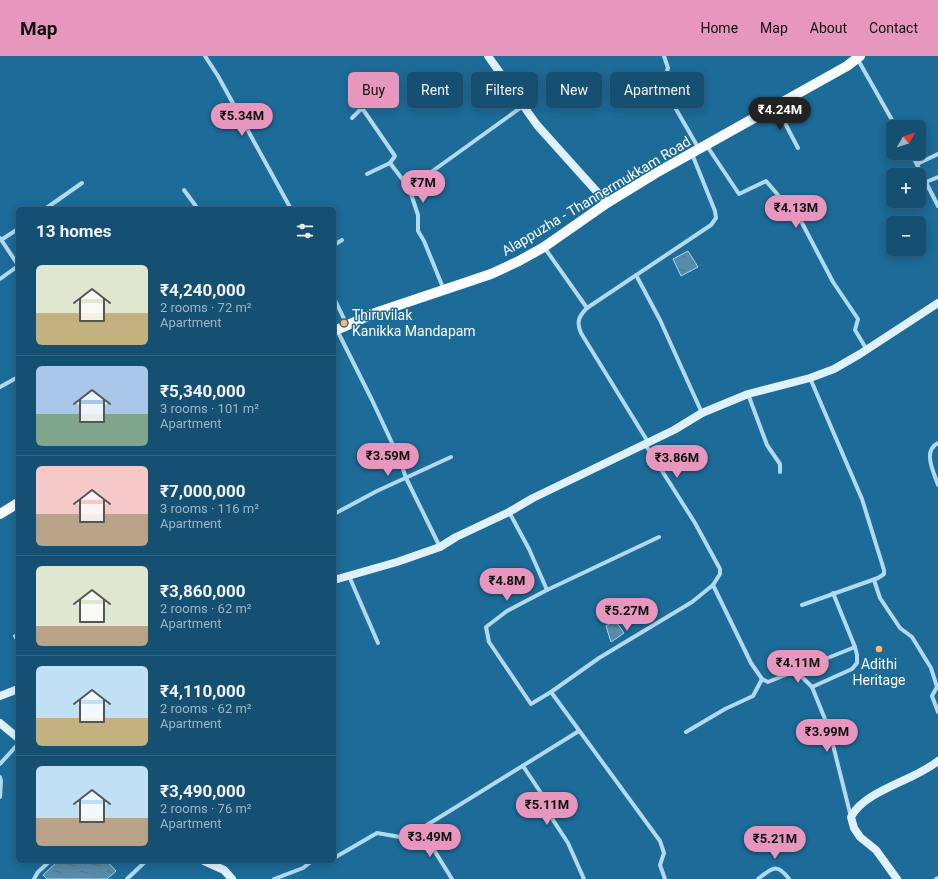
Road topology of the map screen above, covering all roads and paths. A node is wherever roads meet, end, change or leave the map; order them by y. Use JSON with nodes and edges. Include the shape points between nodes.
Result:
{"nodes":[{"id":1,"x":488,"y":56,"type":"edge"},
{"id":2,"x":664,"y":56,"type":"edge"},
{"id":3,"x":208,"y":57,"type":"edge"},
{"id":4,"x":858,"y":57,"type":"edge"},
{"id":5,"x":500,"y":72,"type":"edge"},
{"id":6,"x":775,"y":106,"type":"junction"},
{"id":7,"x":521,"y":108,"type":"edge"},
{"id":8,"x":525,"y":108,"type":"edge"},
{"id":9,"x":352,"y":118,"type":"dead end"},
{"id":10,"x":892,"y":120,"type":"edge"},
{"id":11,"x":798,"y":148,"type":"dead end"},
{"id":12,"x":699,"y":150,"type":"junction"},
{"id":13,"x":938,"y":154,"type":"edge"},
{"id":14,"x":915,"y":160,"type":"edge"},
{"id":15,"x":390,"y":163,"type":"junction"},
{"id":16,"x":918,"y":164,"type":"junction"},
{"id":17,"x":920,"y":168,"type":"edge"},
{"id":18,"x":367,"y":174,"type":"dead end"},
{"id":19,"x":938,"y":177,"type":"edge"},
{"id":20,"x":926,"y":182,"type":"joint"},
{"id":21,"x":82,"y":183,"type":"dead end"},
{"id":22,"x":409,"y":188,"type":"junction"},
{"id":23,"x":184,"y":190,"type":"dead end"},
{"id":24,"x":607,"y":202,"type":"junction"},
{"id":25,"x":938,"y":206,"type":"edge"},
{"id":26,"x":49,"y":207,"type":"edge"},
{"id":27,"x":197,"y":207,"type":"edge"},
{"id":28,"x":290,"y":207,"type":"edge"},
{"id":29,"x":16,"y":230,"type":"edge"},
{"id":30,"x":1,"y":239,"type":"edge"},
{"id":31,"x":342,"y":240,"type":"dead end"},
{"id":32,"x":336,"y":244,"type":"edge"},
{"id":33,"x":544,"y":247,"type":"junction"},
{"id":34,"x":16,"y":263,"type":"edge"},
{"id":35,"x":16,"y":267,"type":"edge"},
{"id":36,"x":636,"y":275,"type":"junction"},
{"id":37,"x":0,"y":279,"type":"edge"},
{"id":38,"x":444,"y":291,"type":"junction"},
{"id":39,"x":336,"y":302,"type":"edge"},
{"id":40,"x":938,"y":303,"type":"edge"},
{"id":41,"x":587,"y":308,"type":"junction"},
{"id":42,"x":348,"y":325,"type":"junction"},
{"id":43,"x":336,"y":331,"type":"edge"},
{"id":44,"x":336,"y":333,"type":"edge"},
{"id":45,"x":867,"y":350,"type":"junction"},
{"id":46,"x":16,"y":378,"type":"edge"},
{"id":47,"x":810,"y":378,"type":"junction"},
{"id":48,"x":0,"y":387,"type":"edge"},
{"id":49,"x":748,"y":394,"type":"junction"},
{"id":50,"x":702,"y":413,"type":"junction"},
{"id":51,"x":647,"y":443,"type":"junction"},
{"id":52,"x":938,"y":443,"type":"edge"},
{"id":53,"x":451,"y":457,"type":"dead end"},
{"id":54,"x":780,"y":472,"type":"dead end"},
{"id":55,"x":406,"y":478,"type":"junction"},
{"id":56,"x":938,"y":485,"type":"edge"},
{"id":57,"x":16,"y":504,"type":"edge"},
{"id":58,"x":509,"y":512,"type":"junction"},
{"id":59,"x":336,"y":513,"type":"edge"},
{"id":60,"x":0,"y":514,"type":"edge"},
{"id":61,"x":660,"y":537,"type":"dead end"},
{"id":62,"x":440,"y":547,"type":"junction"},
{"id":63,"x":349,"y":576,"type":"junction"},
{"id":64,"x":336,"y":579,"type":"edge"},
{"id":65,"x":874,"y":580,"type":"junction"},
{"id":66,"x":713,"y":585,"type":"junction"},
{"id":67,"x":546,"y":590,"type":"junction"},
{"id":68,"x":833,"y":594,"type":"junction"},
{"id":69,"x":802,"y":605,"type":"dead end"},
{"id":70,"x":14,"y":636,"type":"dead end"},
{"id":71,"x":16,"y":638,"type":"edge"},
{"id":72,"x":378,"y":643,"type":"dead end"},
{"id":73,"x":855,"y":647,"type":"junction"},
{"id":74,"x":796,"y":671,"type":"junction"},
{"id":75,"x":762,"y":679,"type":"junction"},
{"id":76,"x":812,"y":687,"type":"junction"},
{"id":77,"x":16,"y":690,"type":"edge"},
{"id":78,"x":551,"y":692,"type":"junction"},
{"id":79,"x":0,"y":696,"type":"edge"},
{"id":80,"x":938,"y":712,"type":"edge"},
{"id":81,"x":0,"y":723,"type":"edge"},
{"id":82,"x":579,"y":731,"type":"junction"},
{"id":83,"x":686,"y":732,"type":"dead end"},
{"id":84,"x":16,"y":736,"type":"edge"},
{"id":85,"x":16,"y":746,"type":"edge"},
{"id":86,"x":938,"y":761,"type":"edge"},
{"id":87,"x":0,"y":764,"type":"edge"},
{"id":88,"x":523,"y":766,"type":"junction"},
{"id":89,"x":0,"y":777,"type":"edge"},
{"id":90,"x":0,"y":797,"type":"edge"},
{"id":91,"x":851,"y":817,"type":"junction"},
{"id":92,"x":421,"y":829,"type":"junction"},
{"id":93,"x":336,"y":857,"type":"edge"},
{"id":94,"x":48,"y":863,"type":"edge"},
{"id":95,"x":144,"y":863,"type":"edge"},
{"id":96,"x":208,"y":863,"type":"edge"},
{"id":97,"x":309,"y":863,"type":"edge"},
{"id":98,"x":34,"y":879,"type":"edge"},
{"id":99,"x":126,"y":879,"type":"edge"},
{"id":100,"x":232,"y":879,"type":"edge"},
{"id":101,"x":274,"y":879,"type":"edge"},
{"id":102,"x":452,"y":879,"type":"edge"},
{"id":103,"x":584,"y":879,"type":"edge"},
{"id":104,"x":665,"y":879,"type":"edge"},
{"id":105,"x":758,"y":879,"type":"edge"},
{"id":106,"x":789,"y":879,"type":"edge"},
{"id":107,"x":897,"y":879,"type":"edge"}],
"edges":[{"from":1,"to":5,"type":"main road"},
{"from":2,"to":12,"type":"street","via":[[668,68],[663,83],[665,90]]},
{"from":3,"to":28,"type":"street"},
{"from":4,"to":6,"type":"main road","name":"Alappuzha - Thannermukkam Road","via":[[847,66]]},
{"from":4,"to":10,"type":"street"},
{"from":6,"to":11,"type":"street"},
{"from":6,"to":12,"type":"main road","name":"Alappuzha - Thannermukkam Road"},
{"from":7,"to":22,"type":"street"},
{"from":8,"to":24,"type":"main road","via":[[537,125]]},
{"from":9,"to":15,"type":"street","via":[[362,108],[395,156]]},
{"from":12,"to":24,"type":"main road","name":"Alappuzha - Thannermukkam Road"},
{"from":12,"to":36,"type":"street","via":[[716,218],[711,225]]},
{"from":12,"to":45,"type":"street","via":[[739,194],[766,182],[802,223],[833,282],[858,319],[855,330]]},
{"from":13,"to":16,"type":"street"},
{"from":14,"to":16,"type":"street"},
{"from":15,"to":18,"type":"street"},
{"from":15,"to":22,"type":"street"},
{"from":16,"to":17,"type":"street"},
{"from":19,"to":20,"type":"street"},
{"from":20,"to":25,"type":"street"},
{"from":21,"to":26,"type":"street"},
{"from":22,"to":38,"type":"street","via":[[418,215],[418,231]]},
{"from":23,"to":27,"type":"street"},
{"from":24,"to":33,"type":"main road","name":"Alappuzha - Thannermukkam Road"},
{"from":29,"to":30,"type":"street"},
{"from":30,"to":34,"type":"street"},
{"from":31,"to":32,"type":"street"},
{"from":33,"to":38,"type":"main road","name":"Alappuzha - Thannermukkam Road","via":[[490,274]]},
{"from":33,"to":41,"type":"street"},
{"from":35,"to":37,"type":"street"},
{"from":36,"to":41,"type":"street"},
{"from":36,"to":50,"type":"street","via":[[660,320]]},
{"from":38,"to":42,"type":"main road","name":"Alappuzha - Thannermukkam Road","via":[[375,313]]},
{"from":39,"to":42,"type":"street"},
{"from":40,"to":45,"type":"main road"},
{"from":41,"to":51,"type":"street","via":[[578,322],[581,333]]},
{"from":42,"to":43,"type":"main road","name":"Alappuzha - Thannermukkam Road"},
{"from":44,"to":55,"type":"street","via":[[372,400]]},
{"from":45,"to":47,"type":"main road","via":[[834,369]]},
{"from":46,"to":48,"type":"street"},
{"from":47,"to":49,"type":"main road"},
{"from":47,"to":65,"type":"street","via":[[859,492],[873,532],[884,570],[884,574]]},
{"from":49,"to":50,"type":"main road"},
{"from":49,"to":54,"type":"street","via":[[767,445],[780,464]]},
{"from":50,"to":51,"type":"main road"},
{"from":51,"to":58,"type":"main road"},
{"from":51,"to":66,"type":"street","via":[[720,569],[720,574]]},
{"from":52,"to":56,"type":"street","via":[[931,448],[929,454]]},
{"from":53,"to":55,"type":"street"},
{"from":55,"to":59,"type":"street"},
{"from":55,"to":62,"type":"street"},
{"from":57,"to":60,"type":"main road"},
{"from":58,"to":62,"type":"main road"},
{"from":58,"to":67,"type":"street"},
{"from":61,"to":67,"type":"street"},
{"from":62,"to":63,"type":"main road"},
{"from":63,"to":64,"type":"main road"},
{"from":63,"to":72,"type":"street"},
{"from":65,"to":68,"type":"street"},
{"from":65,"to":80,"type":"street","via":[[880,598],[900,628],[912,637],[931,668],[937,687],[932,696]]},
{"from":66,"to":75,"type":"street","via":[[750,663]]},
{"from":66,"to":78,"type":"street","via":[[692,602],[599,658]]},
{"from":67,"to":78,"type":"street","via":[[507,611],[486,627],[489,642],[531,704]]},
{"from":68,"to":69,"type":"street"},
{"from":68,"to":73,"type":"street"},
{"from":70,"to":71,"type":"street"},
{"from":73,"to":74,"type":"street"},
{"from":73,"to":76,"type":"street","via":[[858,660],[854,668]]},
{"from":74,"to":75,"type":"street","via":[[768,682]]},
{"from":74,"to":76,"type":"street"},
{"from":75,"to":83,"type":"street","via":[[753,696]]},
{"from":76,"to":91,"type":"street","via":[[829,729]]},
{"from":77,"to":79,"type":"main road"},
{"from":78,"to":82,"type":"street"},
{"from":81,"to":84,"type":"main road"},
{"from":82,"to":88,"type":"street"},
{"from":82,"to":104,"type":"street","via":[[660,841],[664,853],[660,865]]},
{"from":85,"to":87,"type":"street"},
{"from":86,"to":91,"type":"main road","via":[[930,768],[866,800],[854,810]]},
{"from":88,"to":92,"type":"street"},
{"from":88,"to":103,"type":"street","via":[[549,805],[553,820],[574,855]]},
{"from":89,"to":90,"type":"street"},
{"from":91,"to":107,"type":"main road","via":[[860,837],[876,850]]},
{"from":92,"to":93,"type":"street","via":[[406,838],[377,833]]},
{"from":92,"to":102,"type":"street"},
{"from":94,"to":98,"type":"street"},
{"from":95,"to":99,"type":"street"},
{"from":96,"to":100,"type":"main road","via":[[224,870]]},
{"from":97,"to":101,"type":"street"},
{"from":105,"to":106,"type":"street","via":[[770,869],[776,868],[783,870]]}]}
